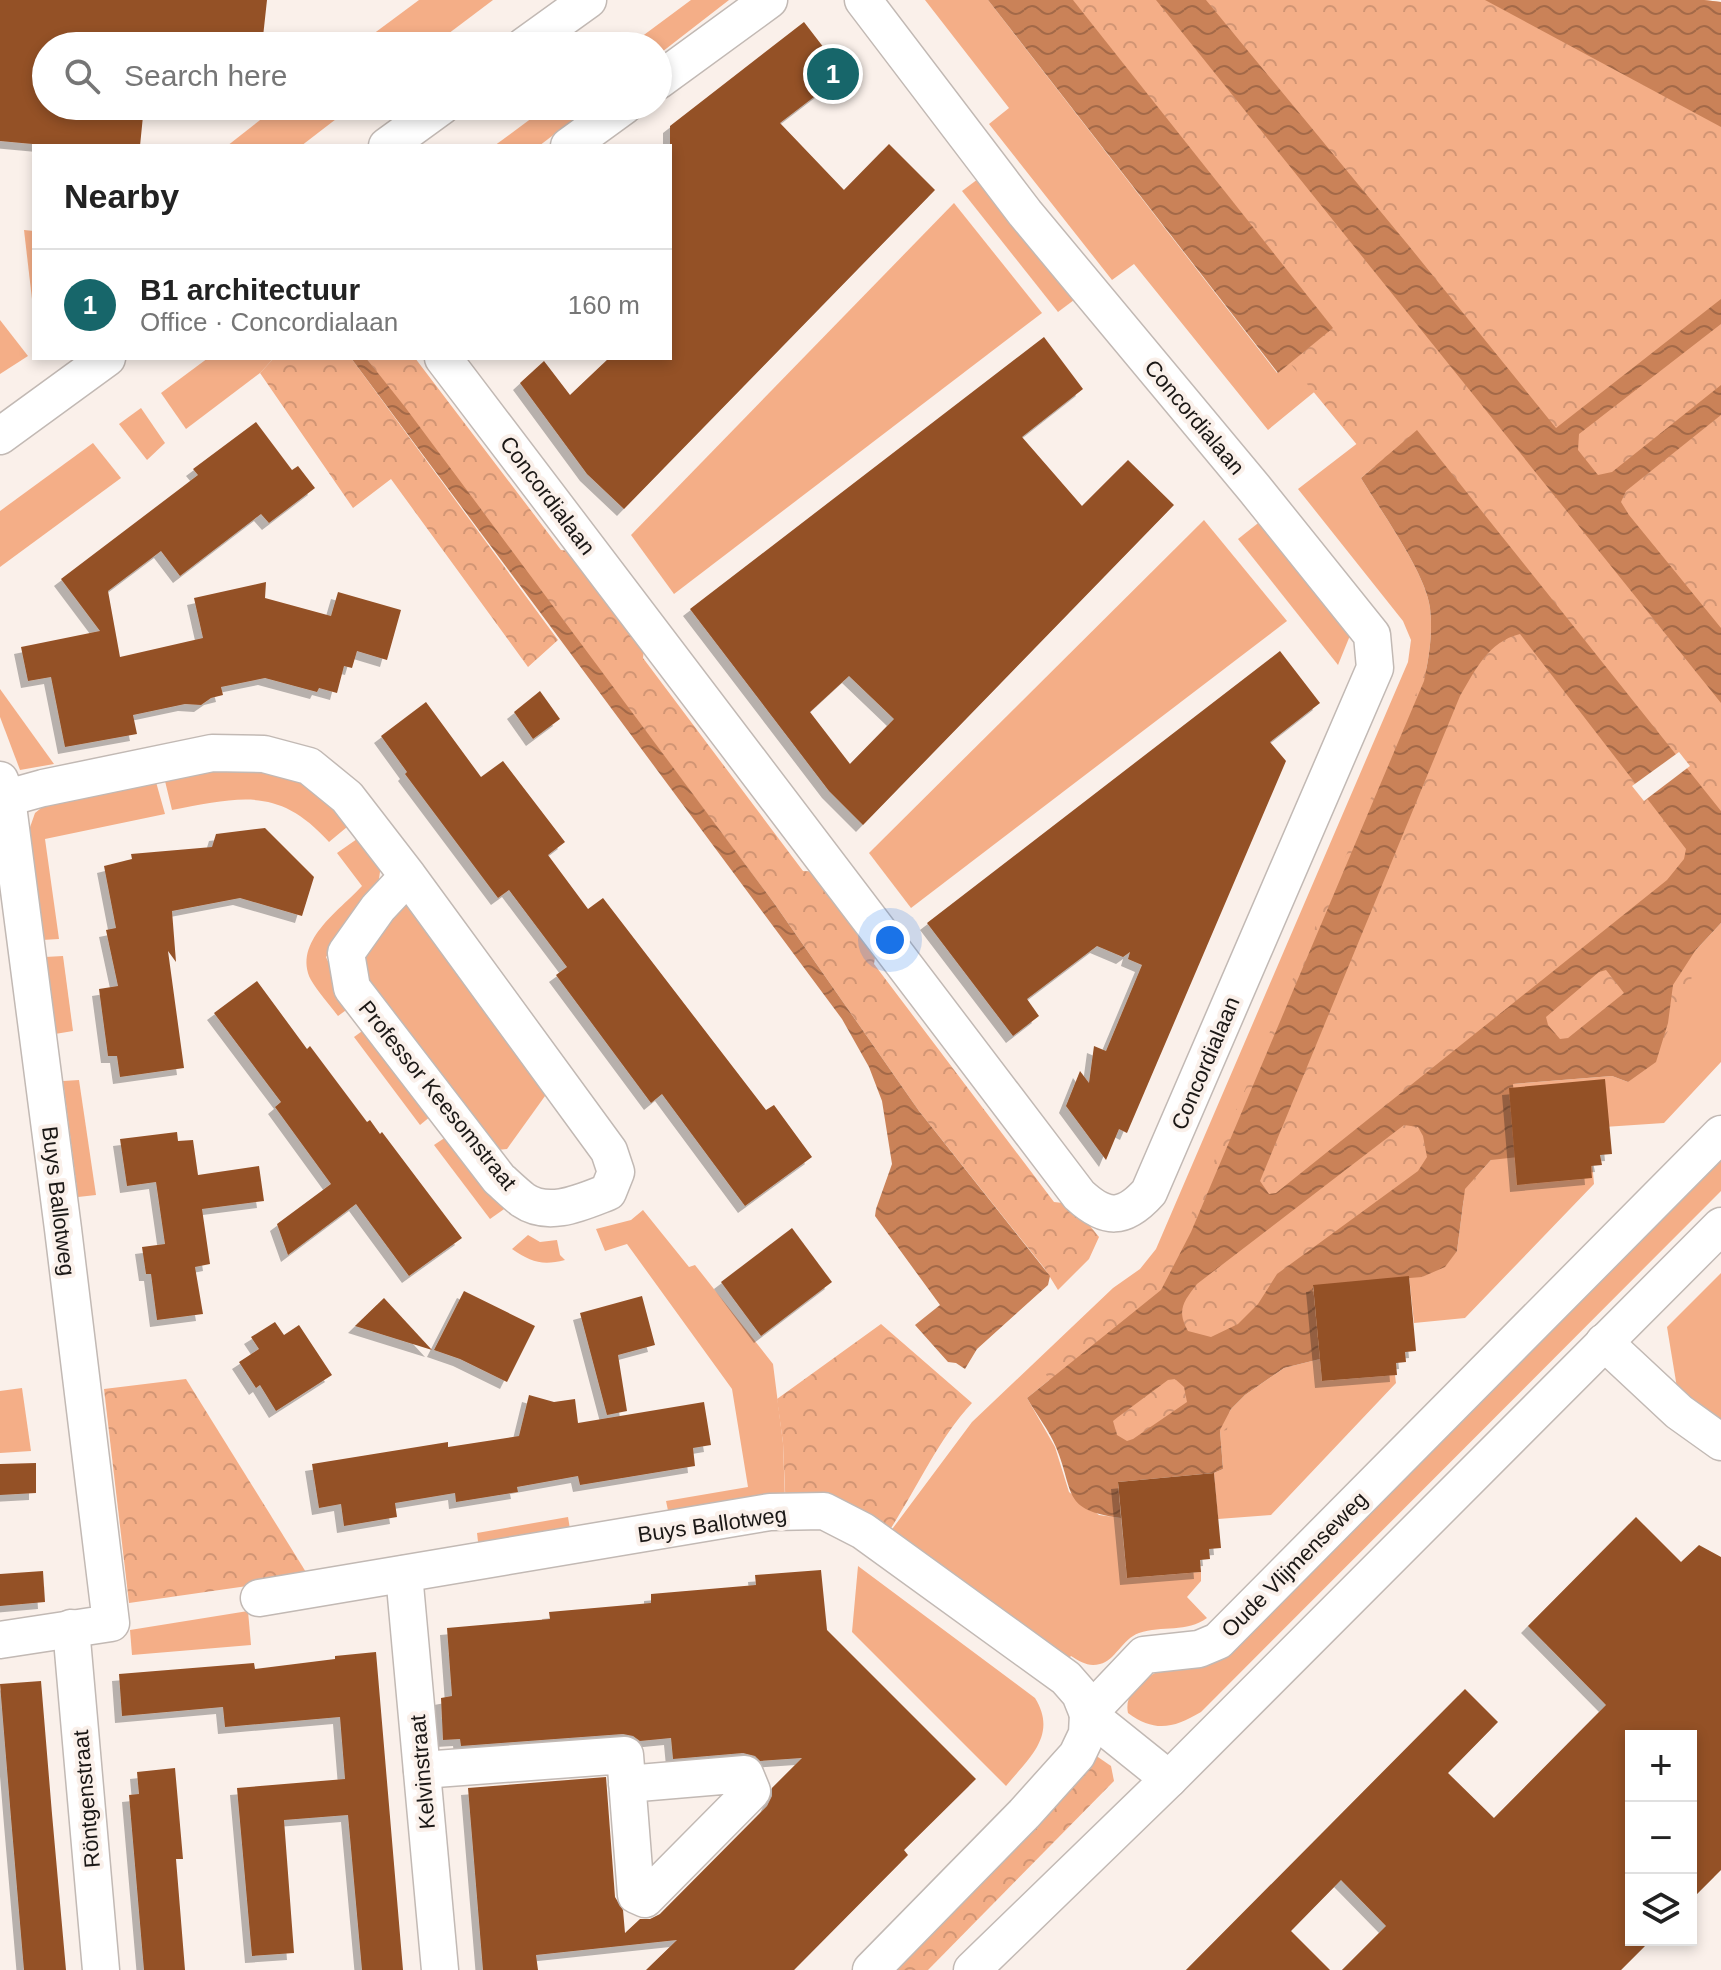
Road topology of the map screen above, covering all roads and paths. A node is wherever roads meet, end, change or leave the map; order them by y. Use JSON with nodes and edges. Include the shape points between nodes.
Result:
{"nodes":[{"id":1,"x":588,"y":0,"type":"edge"},
{"id":2,"x":769,"y":0,"type":"edge"},
{"id":3,"x":863,"y":0,"type":"edge"},
{"id":4,"x":543,"y":32,"type":"edge"},
{"id":5,"x":672,"y":71,"type":"edge"},
{"id":6,"x":423,"y":120,"type":"edge"},
{"id":7,"x":605,"y":120,"type":"edge"},
{"id":8,"x":390,"y":144,"type":"edge"},
{"id":9,"x":572,"y":144,"type":"edge"},
{"id":10,"x":104,"y":360,"type":"edge"},
{"id":11,"x":445,"y":360,"type":"edge"},
{"id":12,"x":0,"y":436,"type":"edge"},
{"id":13,"x":3,"y":789,"type":"edge"},
{"id":14,"x":408,"y":876,"type":"junction"},
{"id":15,"x":15,"y":977,"type":"edge"},
{"id":16,"x":1721,"y":1134,"type":"edge"},
{"id":17,"x":1721,"y":1226,"type":"edge"},
{"id":18,"x":1604,"y":1342,"type":"junction"},
{"id":19,"x":1721,"y":1442,"type":"edge"},
{"id":20,"x":404,"y":1574,"type":"junction"},
{"id":21,"x":259,"y":1598,"type":"dead end"},
{"id":22,"x":71,"y":1628,"type":"junction"},
{"id":23,"x":0,"y":1640,"type":"edge"},
{"id":24,"x":1088,"y":1714,"type":"junction"},
{"id":25,"x":422,"y":1770,"type":"junction"},
{"id":26,"x":1169,"y":1779,"type":"junction"},
{"id":27,"x":627,"y":1784,"type":"dead end"},
{"id":28,"x":101,"y":1970,"type":"edge"},
{"id":29,"x":440,"y":1970,"type":"edge"},
{"id":30,"x":871,"y":1970,"type":"edge"},
{"id":31,"x":972,"y":1970,"type":"edge"}],
"edges":[{"from":1,"to":4,"type":"street"},
{"from":2,"to":5,"type":"street"},
{"from":3,"to":11,"type":"street","name":"Concordialaan","via":[[1025,213],[1372,635],[1375,668],[1149,1192],[1133,1210],[1113,1214],[1094,1209],[1079,1195]]},
{"from":6,"to":8,"type":"street"},
{"from":7,"to":9,"type":"street"},
{"from":10,"to":12,"type":"street"},
{"from":13,"to":14,"type":"street","name":"Professor Keesomstraat","via":[[43,788],[212,753],[264,754],[309,766],[347,797]]},
{"from":13,"to":15,"type":"street","name":"Buys Ballotweg"},
{"from":14,"to":14,"type":"street","name":"Professor Keesomstraat","via":[[609,1151],[616,1172],[608,1192],[572,1206],[548,1208],[525,1202],[499,1179],[352,988],[346,953]]},
{"from":15,"to":22,"type":"street","name":"Buys Ballotweg","via":[[111,1623]]},
{"from":16,"to":24,"type":"street","name":"Oude Vlijmenseweg","via":[[1218,1641],[1199,1649],[1144,1655]]},
{"from":17,"to":18,"type":"street"},
{"from":18,"to":19,"type":"street","via":[[1679,1412]]},
{"from":18,"to":26,"type":"street"},
{"from":20,"to":21,"type":"street","name":"Buys Ballotweg"},
{"from":20,"to":24,"type":"street","name":"Buys Ballotweg","via":[[770,1512],[824,1511],[863,1531],[1066,1678]]},
{"from":20,"to":25,"type":"street","name":"Kelvinstraat"},
{"from":22,"to":23,"type":"street"},
{"from":22,"to":28,"type":"street","name":"Röntgenstraat"},
{"from":24,"to":26,"type":"street","name":"Buys Ballotweg"},
{"from":24,"to":30,"type":"street","name":"Oude Vlijmenseweg","via":[[1087,1734],[1077,1755]]},
{"from":25,"to":27,"type":"street","via":[[625,1755]]},
{"from":25,"to":29,"type":"street","name":"Kelvinstraat"},
{"from":26,"to":31,"type":"street"}]}
